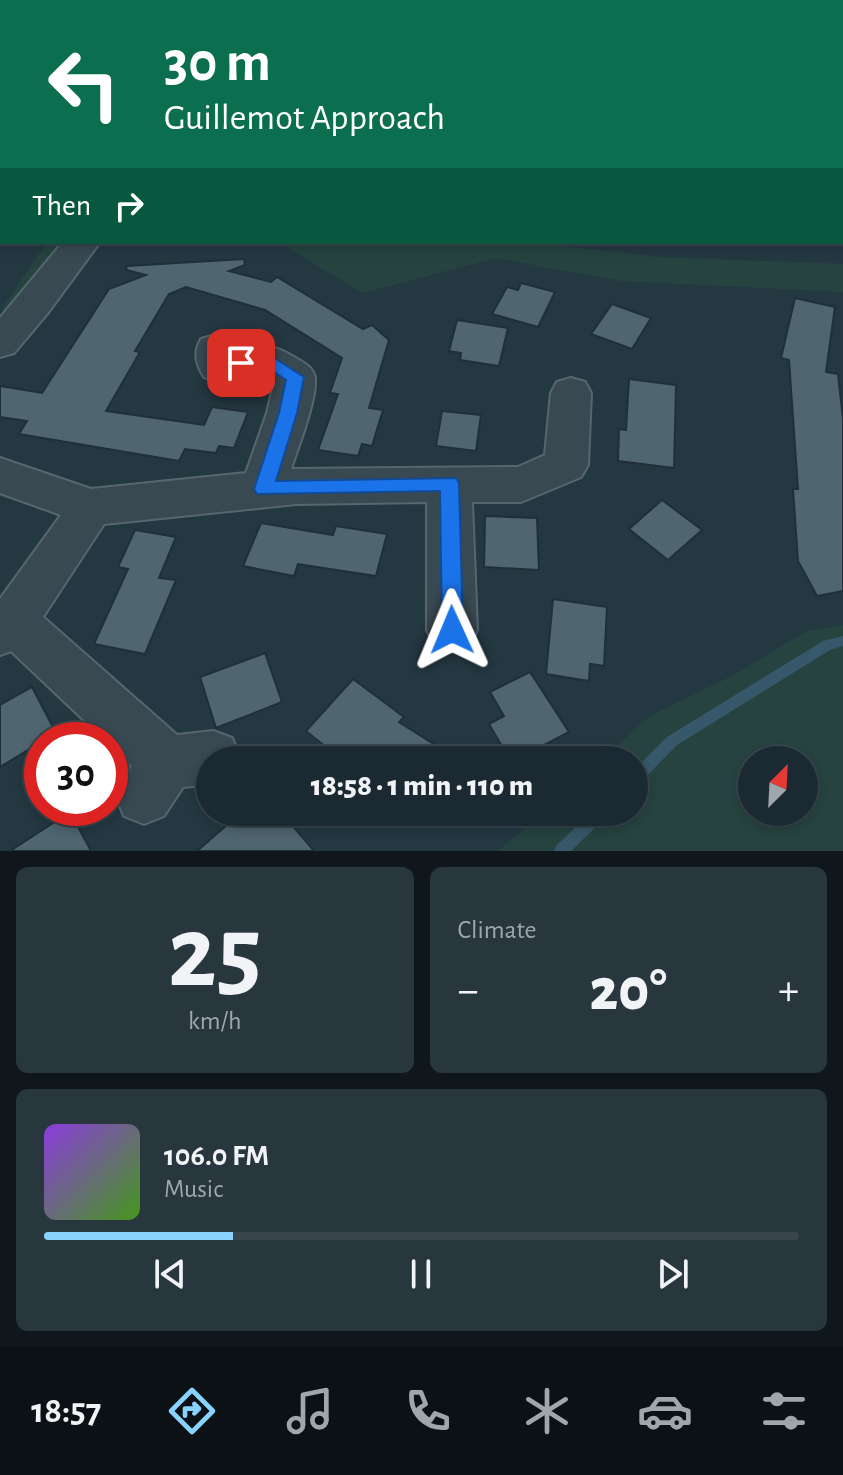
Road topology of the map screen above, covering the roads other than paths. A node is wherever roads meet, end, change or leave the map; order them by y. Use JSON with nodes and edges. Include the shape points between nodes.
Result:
{"nodes":[{"id":1,"x":80,"y":244,"type":"edge"},
{"id":2,"x":1,"y":340,"type":"edge"},
{"id":3,"x":215,"y":349,"type":"dead end"},
{"id":4,"x":571,"y":393,"type":"dead end"},
{"id":5,"x":0,"y":475,"type":"edge"},
{"id":6,"x":449,"y":483,"type":"junction"},
{"id":7,"x":263,"y":489,"type":"junction"},
{"id":8,"x":91,"y":507,"type":"junction"},
{"id":9,"x":7,"y":627,"type":"edge"},
{"id":10,"x":452,"y":630,"type":"dead end"},
{"id":11,"x":175,"y":772,"type":"dead end"}],
"edges":[{"from":1,"to":2,"type":"street"},
{"from":3,"to":7,"type":"street","via":[[218,367],[265,358],[295,377]]},
{"from":4,"to":6,"type":"street","via":[[566,465],[521,484]]},
{"from":5,"to":8,"type":"street"},
{"from":6,"to":7,"type":"street"},
{"from":6,"to":10,"type":"street"},
{"from":7,"to":8,"type":"street"},
{"from":8,"to":9,"type":"street"},
{"from":9,"to":11,"type":"street"}]}
